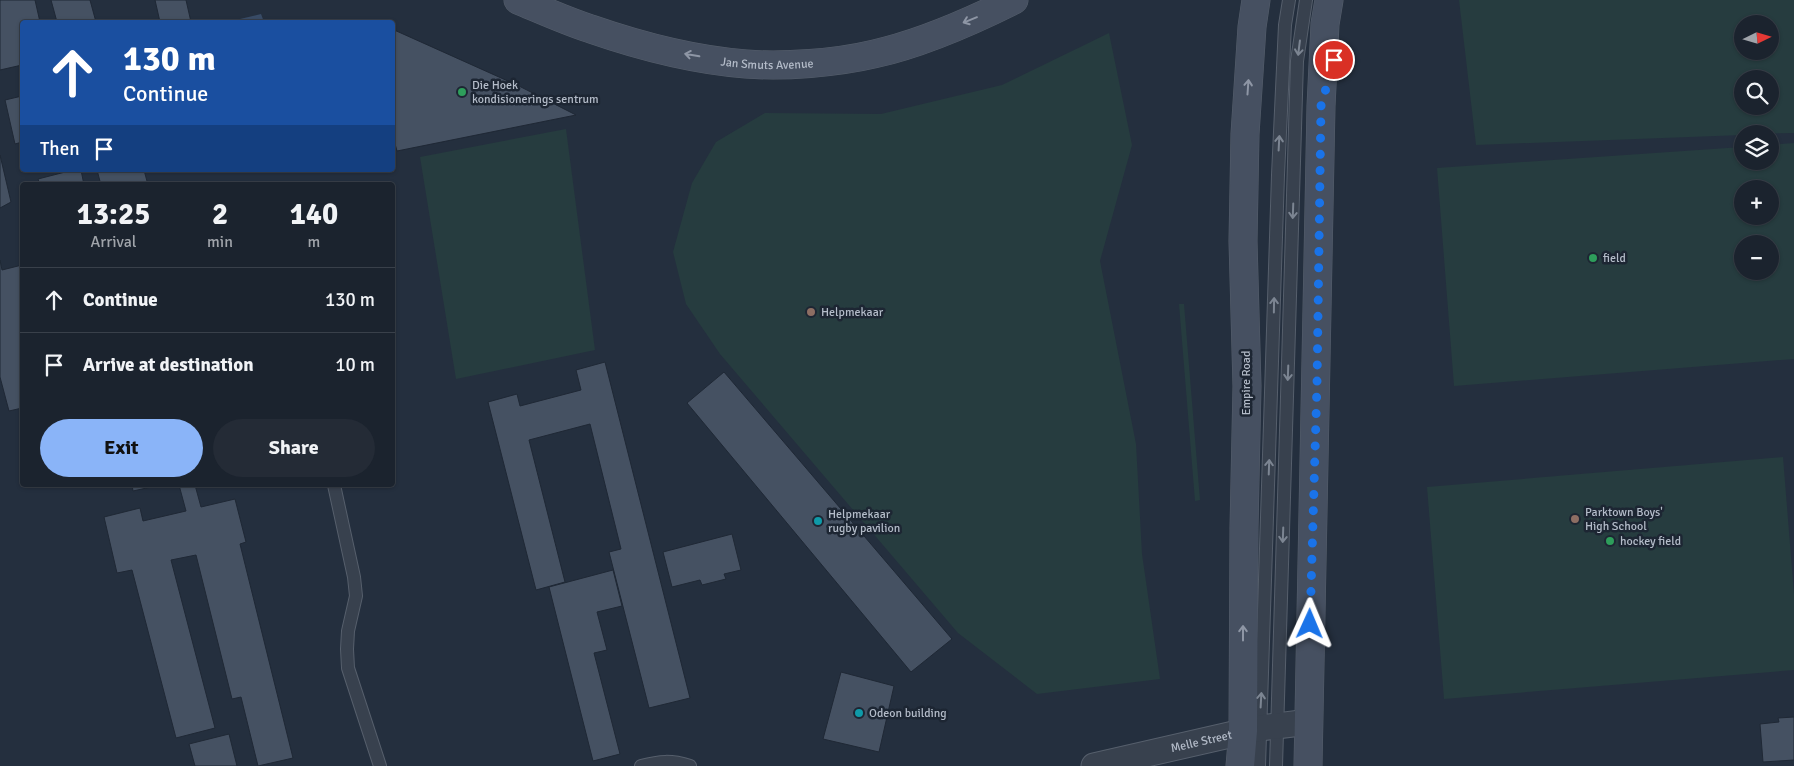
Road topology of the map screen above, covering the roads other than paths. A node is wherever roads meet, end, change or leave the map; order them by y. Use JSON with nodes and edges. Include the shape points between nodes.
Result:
{"nodes":[{"id":1,"x":518,"y":0,"type":"edge"},
{"id":2,"x":1014,"y":0,"type":"edge"},
{"id":3,"x":1235,"y":0,"type":"edge"},
{"id":4,"x":1256,"y":0,"type":"edge"},
{"id":5,"x":1289,"y":0,"type":"edge"},
{"id":6,"x":1306,"y":0,"type":"edge"},
{"id":7,"x":1329,"y":0,"type":"edge"},
{"id":8,"x":1347,"y":0,"type":"edge"},
{"id":9,"x":1252,"y":27,"type":"junction"},
{"id":10,"x":1321,"y":106,"type":"junction"},
{"id":11,"x":334,"y":487,"type":"edge"},
{"id":12,"x":1308,"y":722,"type":"junction"},
{"id":13,"x":1260,"y":728,"type":"junction"},
{"id":14,"x":380,"y":766,"type":"edge"},
{"id":15,"x":641,"y":766,"type":"edge"},
{"id":16,"x":690,"y":766,"type":"edge"},
{"id":17,"x":1094,"y":766,"type":"edge"},
{"id":18,"x":1240,"y":766,"type":"edge"},
{"id":19,"x":1259,"y":766,"type":"edge"},
{"id":20,"x":1276,"y":766,"type":"edge"},
{"id":21,"x":1308,"y":766,"type":"edge"}],
"edges":[{"from":2,"to":1,"type":"main road","name":"Jan Smuts Avenue","one_way":true,"via":[[909,45],[834,61],[796,64],[746,64],[659,50],[590,29]]},
{"from":3,"to":9,"type":"main road"},
{"from":4,"to":9,"type":"main road","name":"Empire Road"},
{"from":13,"to":5,"type":"lane","one_way":true,"via":[[1278,166]]},
{"from":6,"to":13,"type":"lane","one_way":true,"via":[[1297,61]]},
{"from":7,"to":10,"type":"main road"},
{"from":8,"to":10,"type":"main road"},
{"from":13,"to":9,"type":"main road","name":"Empire Road","one_way":true,"via":[[1244,528],[1247,386],[1243,231]]},
{"from":10,"to":12,"type":"main road"},
{"from":11,"to":14,"type":"lane","via":[[356,596],[348,631],[348,668]]},
{"from":12,"to":13,"type":"street","name":"Melle Street"},
{"from":12,"to":21,"type":"main road"},
{"from":13,"to":17,"type":"street","name":"Melle Street"},
{"from":13,"to":18,"type":"main road","name":"Empire Road"},
{"from":13,"to":19,"type":"lane"},
{"from":13,"to":20,"type":"lane"},
{"from":15,"to":16,"type":"lane","via":[[674,761]]}]}
